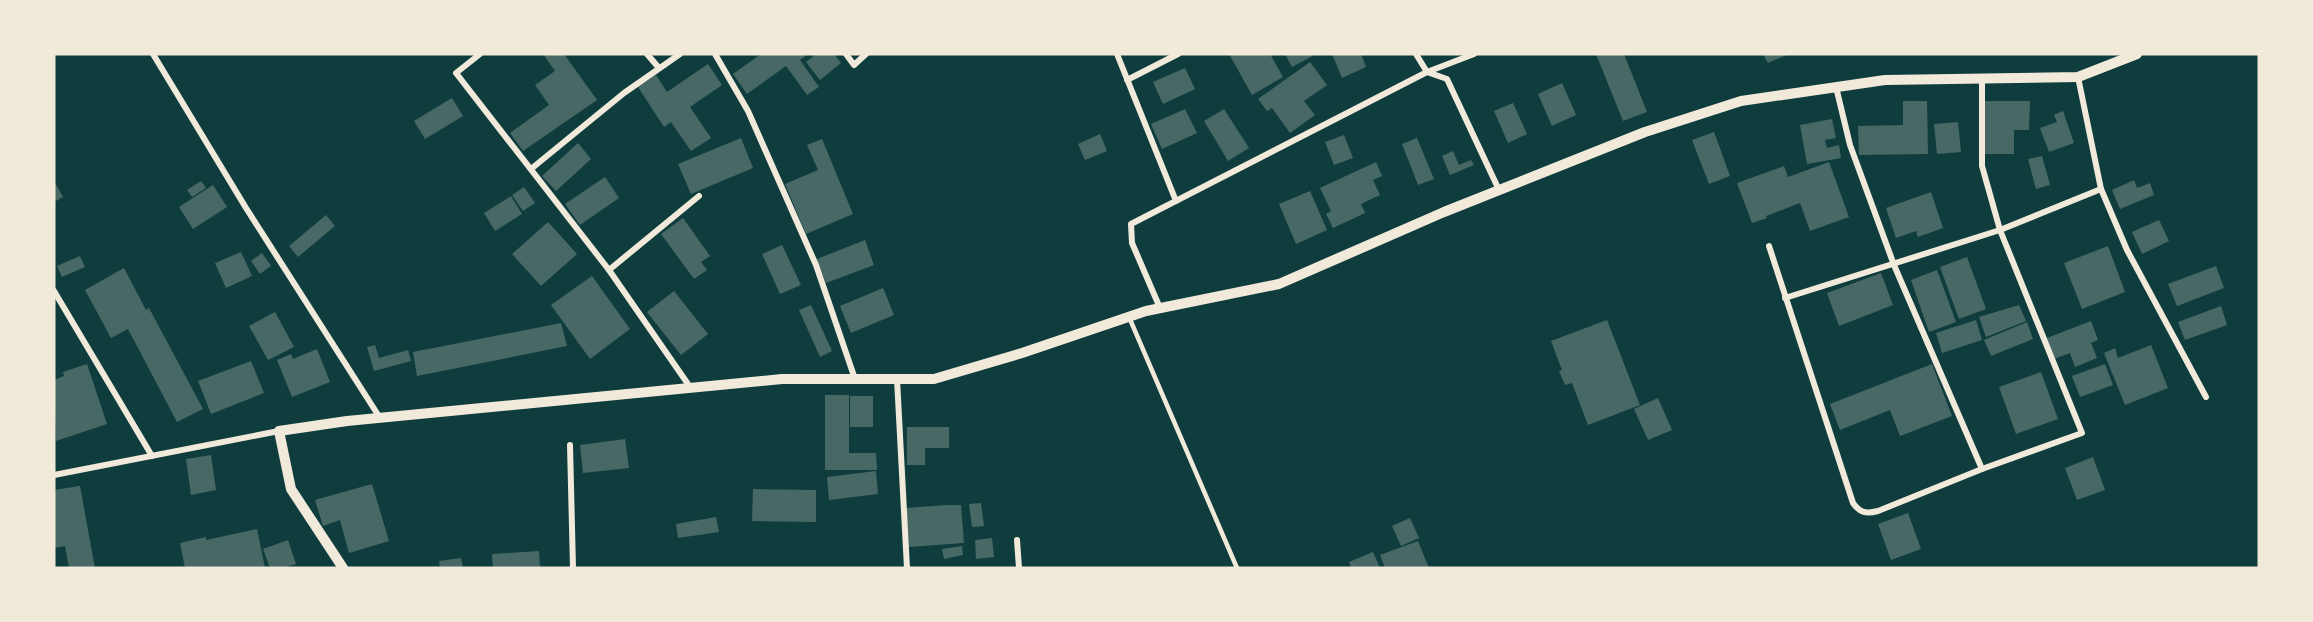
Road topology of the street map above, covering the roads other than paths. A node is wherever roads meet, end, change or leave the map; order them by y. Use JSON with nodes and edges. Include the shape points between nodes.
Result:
{"nodes":[{"id":1,"x":153,"y":54,"type":"edge"},
{"id":2,"x":480,"y":54,"type":"edge"},
{"id":3,"x":647,"y":54,"type":"edge"},
{"id":4,"x":680,"y":54,"type":"edge"},
{"id":5,"x":715,"y":54,"type":"edge"},
{"id":6,"x":846,"y":54,"type":"edge"},
{"id":7,"x":866,"y":54,"type":"edge"},
{"id":8,"x":1117,"y":54,"type":"edge"},
{"id":9,"x":1178,"y":54,"type":"edge"},
{"id":10,"x":1416,"y":54,"type":"edge"},
{"id":11,"x":1474,"y":54,"type":"edge"},
{"id":12,"x":2137,"y":54,"type":"edge"},
{"id":13,"x":659,"y":68,"type":"junction"},
{"id":14,"x":1427,"y":72,"type":"junction"},
{"id":15,"x":2078,"y":77,"type":"junction"},
{"id":16,"x":1982,"y":78,"type":"junction"},
{"id":17,"x":1127,"y":80,"type":"junction"},
{"id":18,"x":1836,"y":87,"type":"junction"},
{"id":19,"x":531,"y":169,"type":"junction"},
{"id":20,"x":2101,"y":189,"type":"junction"},
{"id":21,"x":1499,"y":190,"type":"junction"},
{"id":22,"x":699,"y":196,"type":"dead end"},
{"id":23,"x":1176,"y":201,"type":"junction"},
{"id":24,"x":2000,"y":230,"type":"junction"},
{"id":25,"x":1769,"y":246,"type":"dead end"},
{"id":26,"x":1894,"y":265,"type":"junction"},
{"id":27,"x":609,"y":270,"type":"junction"},
{"id":28,"x":54,"y":291,"type":"edge"},
{"id":29,"x":1785,"y":298,"type":"junction"},
{"id":30,"x":1161,"y":308,"type":"junction"},
{"id":31,"x":1129,"y":317,"type":"junction"},
{"id":32,"x":855,"y":379,"type":"junction"},
{"id":33,"x":897,"y":379,"type":"junction"},
{"id":34,"x":690,"y":388,"type":"junction"},
{"id":35,"x":2206,"y":397,"type":"dead end"},
{"id":36,"x":380,"y":418,"type":"junction"},
{"id":37,"x":279,"y":431,"type":"junction"},
{"id":38,"x":570,"y":444,"type":"dead end"},
{"id":39,"x":152,"y":456,"type":"junction"},
{"id":40,"x":1982,"y":469,"type":"junction"},
{"id":41,"x":54,"y":475,"type":"edge"},
{"id":42,"x":1017,"y":540,"type":"dead end"},
{"id":43,"x":343,"y":568,"type":"edge"},
{"id":44,"x":573,"y":568,"type":"edge"},
{"id":45,"x":907,"y":568,"type":"edge"},
{"id":46,"x":1019,"y":568,"type":"edge"},
{"id":47,"x":1237,"y":568,"type":"edge"}],
"edges":[{"from":1,"to":36,"type":"street"},
{"from":2,"to":19,"type":"street","via":[[456,73]]},
{"from":3,"to":13,"type":"street"},
{"from":4,"to":13,"type":"street"},
{"from":5,"to":32,"type":"street","via":[[748,111],[816,264]]},
{"from":6,"to":7,"type":"street","via":[[854,64]]},
{"from":8,"to":17,"type":"street"},
{"from":9,"to":17,"type":"street"},
{"from":10,"to":14,"type":"street"},
{"from":11,"to":14,"type":"street"},
{"from":12,"to":15,"type":"street"},
{"from":13,"to":19,"type":"street"},
{"from":14,"to":21,"type":"street","via":[[1448,80]]},
{"from":14,"to":23,"type":"street"},
{"from":15,"to":16,"type":"street"},
{"from":15,"to":20,"type":"street"},
{"from":16,"to":18,"type":"street","via":[[1885,80]]},
{"from":16,"to":24,"type":"street","via":[[1982,166]]},
{"from":17,"to":23,"type":"street"},
{"from":18,"to":21,"type":"street","via":[[1742,101],[1645,132]]},
{"from":18,"to":26,"type":"street","via":[[1850,145]]},
{"from":19,"to":27,"type":"street"},
{"from":20,"to":24,"type":"street"},
{"from":20,"to":35,"type":"street","via":[[2127,250]]},
{"from":21,"to":30,"type":"street","via":[[1279,284]]},
{"from":22,"to":27,"type":"street"},
{"from":23,"to":30,"type":"street","via":[[1131,224],[1132,243]]},
{"from":24,"to":26,"type":"street"},
{"from":24,"to":40,"type":"street","via":[[2082,434]]},
{"from":25,"to":29,"type":"street"},
{"from":26,"to":29,"type":"street"},
{"from":26,"to":40,"type":"street"},
{"from":27,"to":34,"type":"street"},
{"from":28,"to":39,"type":"street"},
{"from":29,"to":40,"type":"street","via":[[1859,511],[1878,512]]},
{"from":30,"to":31,"type":"street"},
{"from":31,"to":33,"type":"street","via":[[934,379]]},
{"from":31,"to":47,"type":"lane"},
{"from":32,"to":33,"type":"street"},
{"from":32,"to":34,"type":"street","via":[[782,379]]},
{"from":33,"to":45,"type":"street"},
{"from":34,"to":36,"type":"street"},
{"from":36,"to":37,"type":"street"},
{"from":37,"to":39,"type":"street"},
{"from":37,"to":43,"type":"street","via":[[291,489]]},
{"from":38,"to":44,"type":"street"},
{"from":39,"to":41,"type":"street"},
{"from":42,"to":46,"type":"street"}]}
